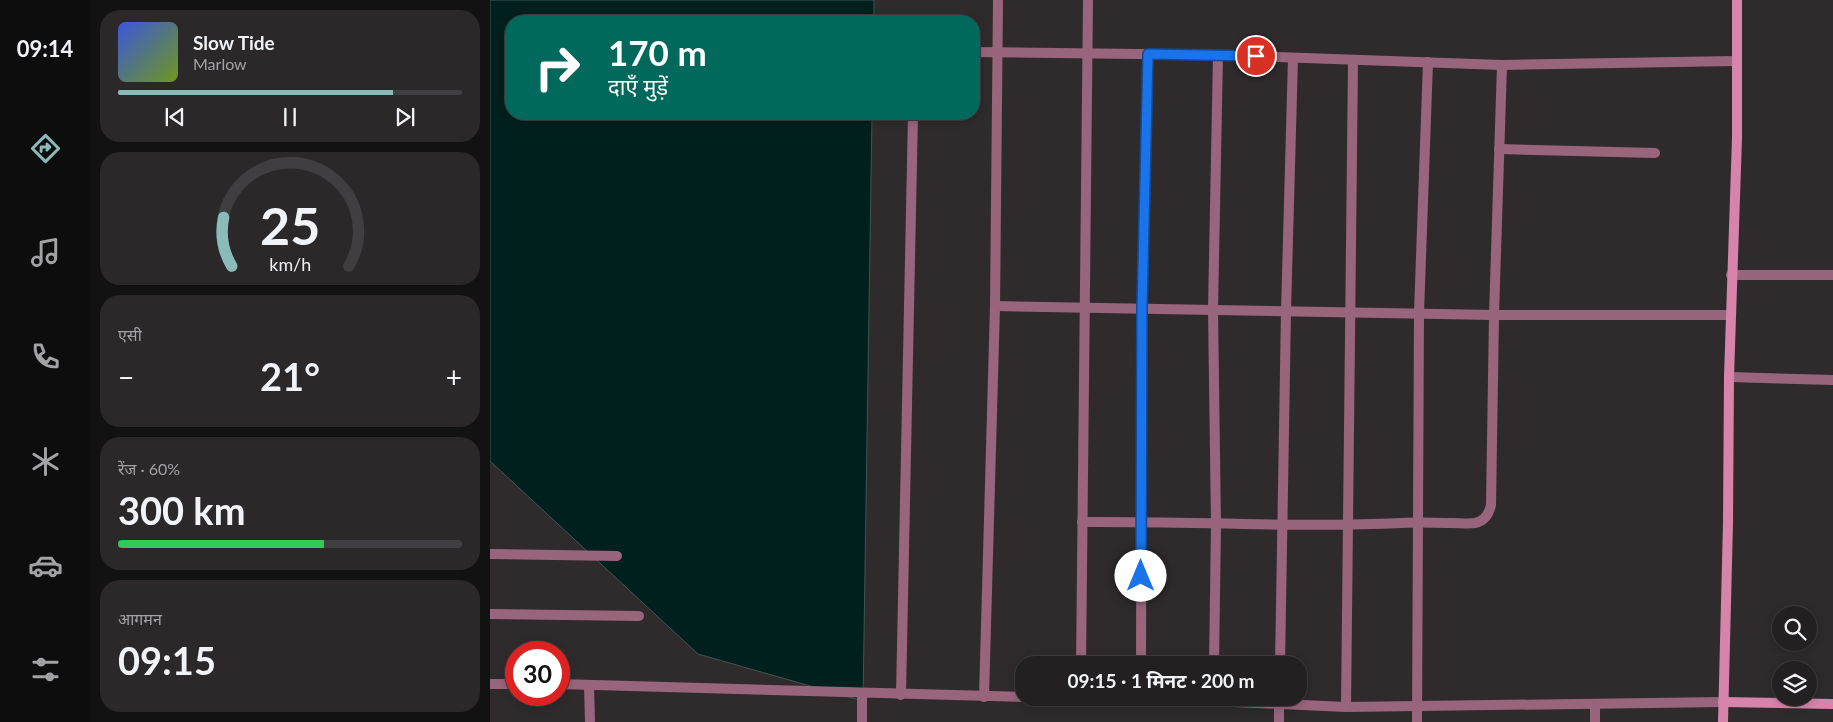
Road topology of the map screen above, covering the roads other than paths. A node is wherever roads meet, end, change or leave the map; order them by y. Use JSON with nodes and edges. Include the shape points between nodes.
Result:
{"nodes":[{"id":1,"x":998,"y":0,"type":"edge"},
{"id":2,"x":1088,"y":0,"type":"edge"},
{"id":3,"x":1737,"y":0,"type":"edge"},
{"id":4,"x":980,"y":52,"type":"edge"},
{"id":5,"x":997,"y":53,"type":"junction"},
{"id":6,"x":1088,"y":54,"type":"junction"},
{"id":7,"x":1148,"y":54,"type":"junction"},
{"id":8,"x":1218,"y":55,"type":"junction"},
{"id":9,"x":1293,"y":58,"type":"junction"},
{"id":10,"x":1353,"y":60,"type":"junction"},
{"id":11,"x":1736,"y":61,"type":"junction"},
{"id":12,"x":1428,"y":62,"type":"junction"},
{"id":13,"x":1502,"y":65,"type":"junction"},
{"id":14,"x":913,"y":120,"type":"edge"},
{"id":15,"x":1499,"y":149,"type":"junction"},
{"id":16,"x":1655,"y":153,"type":"dead end"},
{"id":17,"x":1731,"y":275,"type":"junction"},
{"id":18,"x":1833,"y":275,"type":"edge"},
{"id":19,"x":995,"y":306,"type":"junction"},
{"id":20,"x":1084,"y":308,"type":"junction"},
{"id":21,"x":1142,"y":309,"type":"junction"},
{"id":22,"x":1213,"y":310,"type":"junction"},
{"id":23,"x":1286,"y":311,"type":"junction"},
{"id":24,"x":1350,"y":312,"type":"junction"},
{"id":25,"x":1419,"y":313,"type":"junction"},
{"id":26,"x":1494,"y":314,"type":"junction"},
{"id":27,"x":1730,"y":315,"type":"junction"},
{"id":28,"x":1729,"y":377,"type":"junction"},
{"id":29,"x":1833,"y":380,"type":"edge"},
{"id":30,"x":1082,"y":522,"type":"junction"},
{"id":31,"x":1142,"y":522,"type":"junction"},
{"id":32,"x":1418,"y":522,"type":"junction"},
{"id":33,"x":1216,"y":525,"type":"junction"},
{"id":34,"x":1282,"y":526,"type":"junction"},
{"id":35,"x":1347,"y":526,"type":"junction"},
{"id":36,"x":490,"y":554,"type":"edge"},
{"id":37,"x":617,"y":556,"type":"dead end"},
{"id":38,"x":490,"y":614,"type":"edge"},
{"id":39,"x":639,"y":616,"type":"dead end"},
{"id":40,"x":1081,"y":656,"type":"edge"},
{"id":41,"x":1141,"y":656,"type":"edge"},
{"id":42,"x":1214,"y":656,"type":"edge"},
{"id":43,"x":1280,"y":656,"type":"edge"},
{"id":44,"x":490,"y":684,"type":"edge"},
{"id":45,"x":505,"y":684,"type":"edge"},
{"id":46,"x":570,"y":684,"type":"edge"},
{"id":47,"x":589,"y":684,"type":"junction"},
{"id":48,"x":862,"y":693,"type":"junction"},
{"id":49,"x":901,"y":695,"type":"junction"},
{"id":50,"x":984,"y":697,"type":"junction"},
{"id":51,"x":1015,"y":697,"type":"edge"},
{"id":52,"x":1724,"y":702,"type":"junction"},
{"id":53,"x":1307,"y":704,"type":"edge"},
{"id":54,"x":1833,"y":704,"type":"edge"},
{"id":55,"x":1595,"y":705,"type":"junction"},
{"id":56,"x":1279,"y":706,"type":"edge"},
{"id":57,"x":1346,"y":707,"type":"junction"},
{"id":58,"x":1418,"y":707,"type":"junction"},
{"id":59,"x":590,"y":722,"type":"edge"},
{"id":60,"x":862,"y":722,"type":"edge"},
{"id":61,"x":1279,"y":722,"type":"edge"},
{"id":62,"x":1418,"y":722,"type":"edge"},
{"id":63,"x":1595,"y":722,"type":"edge"},
{"id":64,"x":1723,"y":722,"type":"edge"}],
"edges":[{"from":1,"to":5,"type":"street"},
{"from":2,"to":6,"type":"street"},
{"from":3,"to":11,"type":"main road"},
{"from":4,"to":5,"type":"street"},
{"from":5,"to":6,"type":"street"},
{"from":5,"to":19,"type":"street"},
{"from":6,"to":7,"type":"street"},
{"from":6,"to":20,"type":"street"},
{"from":7,"to":8,"type":"street"},
{"from":7,"to":21,"type":"street"},
{"from":8,"to":9,"type":"street"},
{"from":8,"to":22,"type":"street"},
{"from":9,"to":10,"type":"street"},
{"from":9,"to":23,"type":"street"},
{"from":10,"to":12,"type":"street"},
{"from":10,"to":24,"type":"street"},
{"from":11,"to":13,"type":"street"},
{"from":11,"to":17,"type":"main road","via":[[1737,138]]},
{"from":12,"to":13,"type":"street"},
{"from":12,"to":25,"type":"street"},
{"from":13,"to":15,"type":"street"},
{"from":14,"to":49,"type":"street"},
{"from":15,"to":16,"type":"street"},
{"from":15,"to":26,"type":"street"},
{"from":17,"to":18,"type":"street"},
{"from":17,"to":27,"type":"main road"},
{"from":19,"to":20,"type":"street"},
{"from":19,"to":50,"type":"street"},
{"from":20,"to":21,"type":"street"},
{"from":20,"to":30,"type":"street"},
{"from":21,"to":22,"type":"street"},
{"from":21,"to":31,"type":"street"},
{"from":22,"to":23,"type":"street"},
{"from":22,"to":33,"type":"street"},
{"from":23,"to":24,"type":"street"},
{"from":23,"to":34,"type":"street"},
{"from":24,"to":25,"type":"street"},
{"from":24,"to":35,"type":"street"},
{"from":25,"to":26,"type":"street"},
{"from":25,"to":32,"type":"street"},
{"from":26,"to":27,"type":"street"},
{"from":26,"to":32,"type":"street","via":[[1489,514],[1475,523]]},
{"from":27,"to":28,"type":"main road"},
{"from":28,"to":29,"type":"street"},
{"from":28,"to":52,"type":"main road"},
{"from":30,"to":31,"type":"street"},
{"from":30,"to":40,"type":"street"},
{"from":31,"to":33,"type":"street"},
{"from":31,"to":41,"type":"street"},
{"from":32,"to":35,"type":"street"},
{"from":32,"to":58,"type":"street"},
{"from":33,"to":34,"type":"street"},
{"from":33,"to":42,"type":"street"},
{"from":34,"to":35,"type":"street"},
{"from":34,"to":43,"type":"street"},
{"from":35,"to":57,"type":"street"},
{"from":36,"to":37,"type":"street"},
{"from":38,"to":39,"type":"street"},
{"from":44,"to":45,"type":"street"},
{"from":46,"to":47,"type":"street"},
{"from":47,"to":48,"type":"street"},
{"from":47,"to":59,"type":"street"},
{"from":48,"to":49,"type":"street"},
{"from":48,"to":60,"type":"street"},
{"from":49,"to":50,"type":"street"},
{"from":50,"to":51,"type":"street"},
{"from":52,"to":54,"type":"main road"},
{"from":52,"to":55,"type":"street"},
{"from":52,"to":64,"type":"main road"},
{"from":53,"to":57,"type":"street"},
{"from":55,"to":58,"type":"street"},
{"from":55,"to":63,"type":"street"},
{"from":56,"to":61,"type":"street"},
{"from":57,"to":58,"type":"street"},
{"from":58,"to":62,"type":"street"}]}
